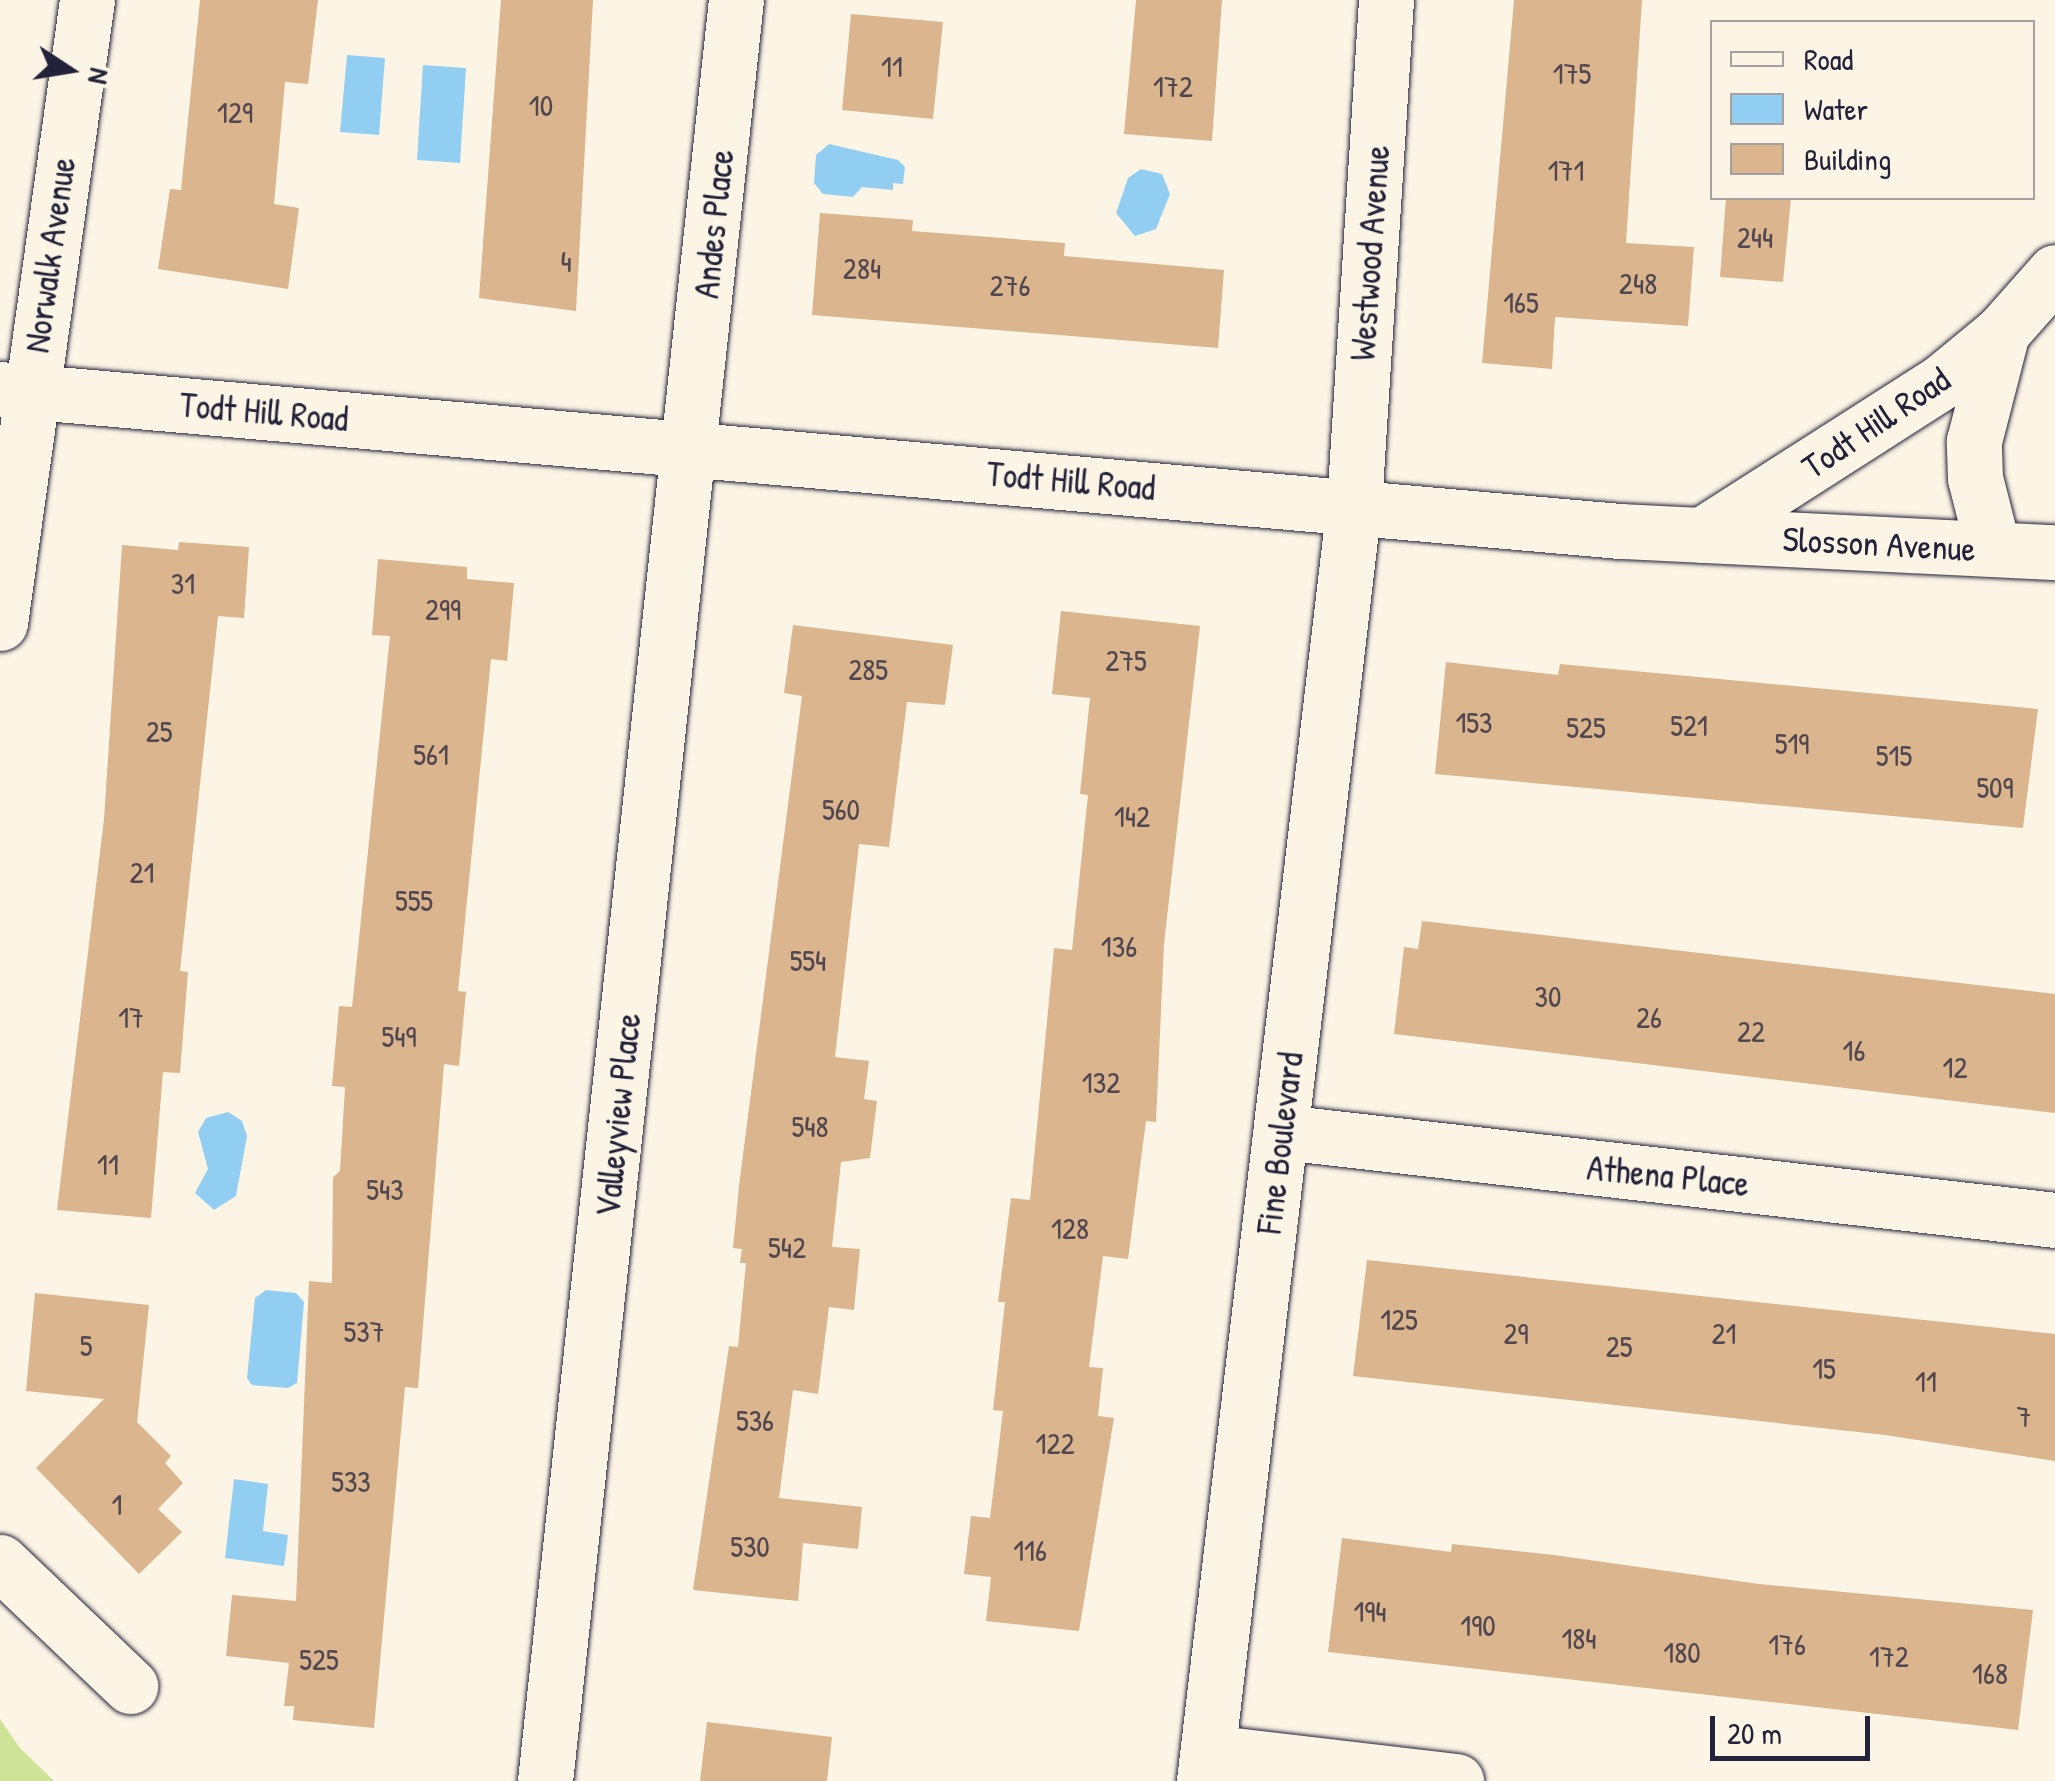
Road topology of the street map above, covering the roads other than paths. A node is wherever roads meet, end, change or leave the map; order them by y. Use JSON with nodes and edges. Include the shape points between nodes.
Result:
{"nodes":[{"id":1,"x":87,"y":0,"type":"edge"},
{"id":2,"x":736,"y":0,"type":"edge"},
{"id":3,"x":1386,"y":0,"type":"edge"},
{"id":4,"x":2055,"y":272,"type":"edge"},
{"id":5,"x":2002,"y":332,"type":"junction"},
{"id":6,"x":15,"y":390,"type":"edge"},
{"id":7,"x":692,"y":448,"type":"junction"},
{"id":8,"x":1354,"y":506,"type":"junction"},
{"id":9,"x":1702,"y":535,"type":"junction"},
{"id":10,"x":1993,"y":549,"type":"junction"},
{"id":11,"x":2055,"y":552,"type":"edge"},
{"id":12,"x":0,"y":623,"type":"edge"},
{"id":13,"x":1282,"y":1132,"type":"junction"},
{"id":14,"x":2055,"y":1220,"type":"edge"},
{"id":15,"x":0,"y":1562,"type":"edge"},
{"id":16,"x":130,"y":1686,"type":"dead end"},
{"id":17,"x":1206,"y":1766,"type":"edge"},
{"id":18,"x":545,"y":1781,"type":"edge"},
{"id":19,"x":1456,"y":1781,"type":"edge"}],
"edges":[{"from":1,"to":6,"type":"street","name":"Norwalk Avenue"},
{"from":2,"to":7,"type":"street","name":"Andes Place"},
{"from":3,"to":8,"type":"street","name":"Westwood Avenue"},
{"from":4,"to":5,"type":"street","name":"Todt Hill Road"},
{"from":5,"to":9,"type":"street","name":"Todt Hill Road","via":[[1864,435]]},
{"from":5,"to":10,"type":"street","via":[[1974,441],[1975,478]]},
{"from":6,"to":7,"type":"street","name":"Todt Hill Road"},
{"from":6,"to":12,"type":"street","name":"Norwalk Avenue"},
{"from":7,"to":8,"type":"street","name":"Todt Hill Road"},
{"from":7,"to":18,"type":"street","name":"Valleyview Place"},
{"from":8,"to":9,"type":"street","name":"Todt Hill Road"},
{"from":8,"to":13,"type":"street","name":"Fine Boulevard"},
{"from":9,"to":10,"type":"street","name":"Slosson Avenue"},
{"from":10,"to":11,"type":"street","name":"Slosson Avenue"},
{"from":13,"to":14,"type":"street","name":"Athena Place"},
{"from":13,"to":17,"type":"street","name":"Fine Boulevard"},
{"from":15,"to":16,"type":"street"},
{"from":17,"to":19,"type":"street"}]}
